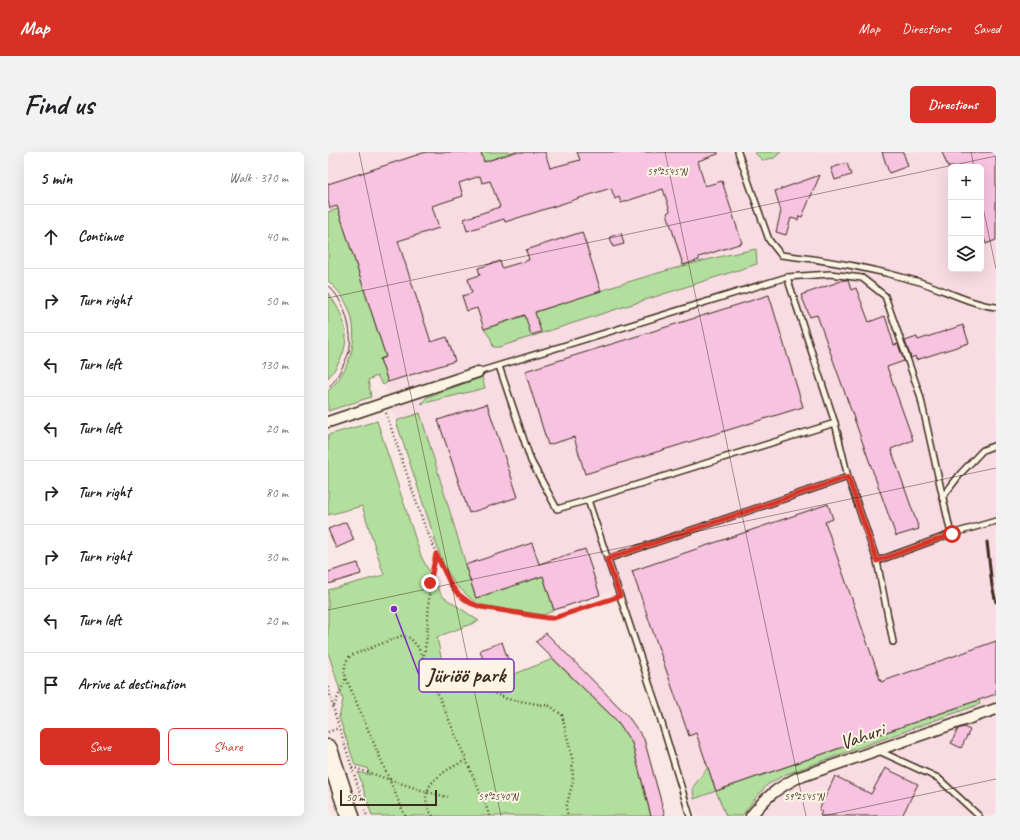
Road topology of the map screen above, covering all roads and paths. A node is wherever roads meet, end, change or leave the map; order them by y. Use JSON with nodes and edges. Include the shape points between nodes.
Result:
{"nodes":[{"id":1,"x":738,"y":152,"type":"edge"},
{"id":2,"x":787,"y":277,"type":"junction"},
{"id":3,"x":996,"y":307,"type":"edge"},
{"id":4,"x":499,"y":366,"type":"junction"},
{"id":5,"x":478,"y":372,"type":"joint"},
{"id":6,"x":382,"y":404,"type":"junction"},
{"id":7,"x":328,"y":422,"type":"edge"},
{"id":8,"x":835,"y":423,"type":"junction"},
{"id":9,"x":996,"y":446,"type":"edge"},
{"id":10,"x":848,"y":477,"type":"junction"},
{"id":11,"x":942,"y":498,"type":"junction"},
{"id":12,"x":588,"y":500,"type":"junction"},
{"id":13,"x":996,"y":521,"type":"edge"},
{"id":14,"x":952,"y":534,"type":"junction"},
{"id":15,"x":436,"y":554,"type":"junction"},
{"id":16,"x":607,"y":559,"type":"junction"},
{"id":17,"x":877,"y":561,"type":"junction"},
{"id":18,"x":620,"y":596,"type":"junction"},
{"id":19,"x":893,"y":642,"type":"dead end"},
{"id":20,"x":423,"y":659,"type":"junction"},
{"id":21,"x":346,"y":678,"type":"junction"},
{"id":22,"x":328,"y":687,"type":"edge"},
{"id":23,"x":436,"y":691,"type":"junction"},
{"id":24,"x":334,"y":706,"type":"junction"},
{"id":25,"x":996,"y":709,"type":"edge"},
{"id":26,"x":339,"y":728,"type":"junction"},
{"id":27,"x":328,"y":732,"type":"edge"},
{"id":28,"x":328,"y":749,"type":"edge"},
{"id":29,"x":877,"y":750,"type":"junction"},
{"id":30,"x":466,"y":760,"type":"junction"},
{"id":31,"x":352,"y":766,"type":"junction"},
{"id":32,"x":389,"y":779,"type":"junction"},
{"id":33,"x":427,"y":792,"type":"junction"},
{"id":34,"x":448,"y":798,"type":"dead end"},
{"id":35,"x":363,"y":802,"type":"dead end"},
{"id":36,"x":358,"y":812,"type":"edge"},
{"id":37,"x":367,"y":816,"type":"edge"},
{"id":38,"x":405,"y":816,"type":"edge"},
{"id":39,"x":433,"y":816,"type":"edge"},
{"id":40,"x":490,"y":816,"type":"edge"},
{"id":41,"x":568,"y":816,"type":"edge"},
{"id":42,"x":690,"y":816,"type":"edge"},
{"id":43,"x":751,"y":816,"type":"edge"},
{"id":44,"x":979,"y":816,"type":"edge"}],
"edges":[{"from":1,"to":3,"type":"lane","via":[[769,240],[781,255],[848,264],[893,274],[985,306]]},
{"from":2,"to":4,"type":"lane"},
{"from":2,"to":8,"type":"lane"},
{"from":2,"to":11,"type":"lane","via":[[830,274],[862,278],[885,296],[920,396]]},
{"from":4,"to":5,"type":"lane"},
{"from":4,"to":12,"type":"lane","via":[[530,461],[557,509]]},
{"from":5,"to":6,"type":"street"},
{"from":6,"to":7,"type":"street"},
{"from":6,"to":15,"type":"path"},
{"from":8,"to":10,"type":"lane"},
{"from":8,"to":12,"type":"lane"},
{"from":9,"to":11,"type":"lane","via":[[983,450]]},
{"from":10,"to":16,"type":"lane"},
{"from":10,"to":17,"type":"lane"},
{"from":11,"to":14,"type":"lane"},
{"from":12,"to":16,"type":"lane"},
{"from":13,"to":14,"type":"lane"},
{"from":14,"to":17,"type":"lane"},
{"from":15,"to":18,"type":"path","via":[[458,594],[481,607],[554,618]]},
{"from":15,"to":20,"type":"path","via":[[430,583]]},
{"from":16,"to":18,"type":"lane"},
{"from":17,"to":19,"type":"lane"},
{"from":18,"to":42,"type":"lane"},
{"from":20,"to":21,"type":"path","via":[[418,647],[410,638],[401,636],[350,656],[344,670]]},
{"from":20,"to":23,"type":"path"},
{"from":21,"to":24,"type":"path"},
{"from":21,"to":32,"type":"path"},
{"from":22,"to":24,"type":"path"},
{"from":23,"to":30,"type":"path"},
{"from":23,"to":41,"type":"path","via":[[483,688],[507,698],[550,706],[562,715],[572,758],[573,781],[566,808]]},
{"from":24,"to":26,"type":"path"},
{"from":25,"to":29,"type":"street","name":"Vahuri"},
{"from":26,"to":27,"type":"path"},
{"from":26,"to":31,"type":"path"},
{"from":28,"to":36,"type":"highway"},
{"from":29,"to":43,"type":"street","name":"Vahuri","via":[[782,785],[769,795]]},
{"from":29,"to":44,"type":"lane","via":[[938,778]]},
{"from":30,"to":33,"type":"path","via":[[445,770],[433,780]]},
{"from":30,"to":40,"type":"path"},
{"from":31,"to":32,"type":"path"},
{"from":31,"to":35,"type":"path"},
{"from":32,"to":33,"type":"path"},
{"from":32,"to":38,"type":"path"},
{"from":33,"to":34,"type":"path"},
{"from":33,"to":39,"type":"path","via":[[426,802]]},
{"from":36,"to":37,"type":"path"}]}
